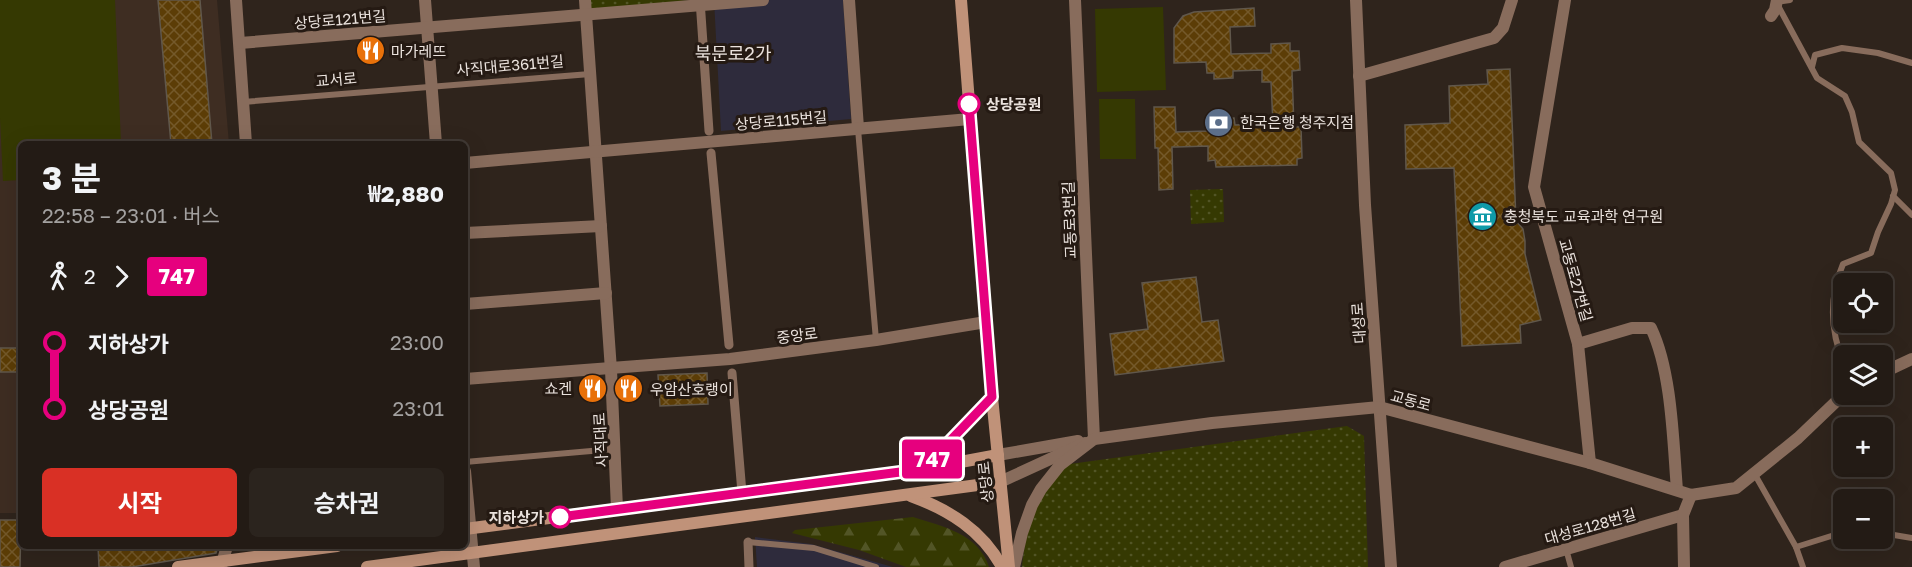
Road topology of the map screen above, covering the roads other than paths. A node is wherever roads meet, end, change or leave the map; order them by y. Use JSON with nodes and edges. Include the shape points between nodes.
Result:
{"nodes":[{"id":1,"x":236,"y":0,"type":"edge"},
{"id":2,"x":425,"y":0,"type":"edge"},
{"id":3,"x":585,"y":0,"type":"edge"},
{"id":4,"x":763,"y":0,"type":"edge"},
{"id":5,"x":849,"y":0,"type":"edge"},
{"id":6,"x":961,"y":0,"type":"edge"},
{"id":7,"x":1075,"y":0,"type":"edge"},
{"id":8,"x":1356,"y":0,"type":"edge"},
{"id":9,"x":1512,"y":0,"type":"edge"},
{"id":10,"x":1565,"y":0,"type":"edge"},
{"id":11,"x":1790,"y":0,"type":"edge"},
{"id":12,"x":1776,"y":1,"type":"edge"},
{"id":13,"x":700,"y":3,"type":"edge"},
{"id":14,"x":586,"y":14,"type":"junction"},
{"id":15,"x":1771,"y":16,"type":"dead end"},
{"id":16,"x":428,"y":26,"type":"junction"},
{"id":17,"x":240,"y":43,"type":"junction"},
{"id":18,"x":1912,"y":63,"type":"edge"},
{"id":19,"x":1812,"y":68,"type":"junction"},
{"id":20,"x":590,"y":74,"type":"junction"},
{"id":21,"x":1359,"y":76,"type":"junction"},
{"id":22,"x":432,"y":86,"type":"junction"},
{"id":23,"x":243,"y":102,"type":"junction"},
{"id":24,"x":970,"y":119,"type":"junction"},
{"id":25,"x":858,"y":128,"type":"junction"},
{"id":26,"x":709,"y":131,"type":"dead end"},
{"id":27,"x":246,"y":141,"type":"edge"},
{"id":28,"x":436,"y":141,"type":"edge"},
{"id":29,"x":595,"y":152,"type":"junction"},
{"id":30,"x":711,"y":153,"type":"dead end"},
{"id":31,"x":468,"y":163,"type":"edge"},
{"id":32,"x":1893,"y":196,"type":"junction"},
{"id":33,"x":1912,"y":215,"type":"edge"},
{"id":34,"x":601,"y":226,"type":"junction"},
{"id":35,"x":468,"y":233,"type":"edge"},
{"id":36,"x":606,"y":293,"type":"junction"},
{"id":37,"x":468,"y":304,"type":"edge"},
{"id":38,"x":986,"y":322,"type":"junction"},
{"id":39,"x":876,"y":340,"type":"junction"},
{"id":40,"x":1578,"y":344,"type":"junction"},
{"id":41,"x":729,"y":345,"type":"dead end"},
{"id":42,"x":1836,"y":345,"type":"edge"},
{"id":43,"x":1912,"y":359,"type":"edge"},
{"id":44,"x":1893,"y":368,"type":"edge"},
{"id":45,"x":611,"y":370,"type":"junction"},
{"id":46,"x":732,"y":373,"type":"dead end"},
{"id":47,"x":468,"y":379,"type":"edge"},
{"id":48,"x":992,"y":397,"type":"junction"},
{"id":49,"x":1833,"y":405,"type":"edge"},
{"id":50,"x":1379,"y":407,"type":"junction"},
{"id":51,"x":1094,"y":439,"type":"junction"},
{"id":52,"x":616,"y":449,"type":"junction"},
{"id":53,"x":998,"y":455,"type":"junction"},
{"id":54,"x":468,"y":462,"type":"edge"},
{"id":55,"x":1590,"y":463,"type":"junction"},
{"id":56,"x":923,"y":469,"type":"junction"},
{"id":57,"x":1754,"y":473,"type":"junction"},
{"id":58,"x":1000,"y":482,"type":"junction"},
{"id":59,"x":1677,"y":490,"type":"junction"},
{"id":60,"x":742,"y":493,"type":"junction"},
{"id":61,"x":907,"y":495,"type":"junction"},
{"id":62,"x":1691,"y":495,"type":"junction"},
{"id":63,"x":617,"y":509,"type":"junction"},
{"id":64,"x":1683,"y":515,"type":"junction"},
{"id":65,"x":468,"y":529,"type":"edge"},
{"id":66,"x":1893,"y":533,"type":"edge"},
{"id":67,"x":1833,"y":535,"type":"edge"},
{"id":68,"x":1912,"y":538,"type":"edge"},
{"id":69,"x":748,"y":542,"type":"joint"},
{"id":70,"x":1796,"y":547,"type":"junction"},
{"id":71,"x":226,"y":549,"type":"edge"},
{"id":72,"x":318,"y":549,"type":"edge"},
{"id":73,"x":1566,"y":549,"type":"junction"},
{"id":74,"x":474,"y":553,"type":"junction"},
{"id":75,"x":222,"y":564,"type":"edge"},
{"id":76,"x":178,"y":567,"type":"edge"},
{"id":77,"x":366,"y":567,"type":"edge"},
{"id":78,"x":474,"y":567,"type":"edge"},
{"id":79,"x":749,"y":567,"type":"edge"},
{"id":80,"x":876,"y":567,"type":"edge"},
{"id":81,"x":1002,"y":567,"type":"edge"},
{"id":82,"x":1009,"y":567,"type":"edge"},
{"id":83,"x":1014,"y":567,"type":"edge"},
{"id":84,"x":1391,"y":567,"type":"edge"},
{"id":85,"x":1505,"y":567,"type":"edge"},
{"id":86,"x":1570,"y":567,"type":"edge"},
{"id":87,"x":1684,"y":567,"type":"edge"},
{"id":88,"x":1803,"y":567,"type":"edge"}],
"edges":[{"from":1,"to":17,"type":"street"},
{"from":2,"to":16,"type":"street"},
{"from":3,"to":14,"type":"street"},
{"from":4,"to":13,"type":"street","name":"상당로121번길"},
{"from":5,"to":25,"type":"street"},
{"from":6,"to":24,"type":"main road","name":"상당로"},
{"from":7,"to":51,"type":"street","name":"교동로3번길"},
{"from":8,"to":21,"type":"street","name":"대성로"},
{"from":9,"to":21,"type":"street","via":[[1503,28],[1494,38]]},
{"from":10,"to":40,"type":"street","name":"교동로27번길","via":[[1534,187]]},
{"from":11,"to":12,"type":"lane"},
{"from":12,"to":15,"type":"street"},
{"from":12,"to":19,"type":"lane"},
{"from":13,"to":14,"type":"street","name":"상당로121번길"},
{"from":13,"to":26,"type":"street"},
{"from":14,"to":16,"type":"street","name":"상당로121번길"},
{"from":14,"to":20,"type":"street"},
{"from":16,"to":17,"type":"street","name":"상당로121번길"},
{"from":16,"to":22,"type":"street"},
{"from":17,"to":23,"type":"street"},
{"from":18,"to":19,"type":"lane","via":[[1842,48],[1815,55]]},
{"from":19,"to":32,"type":"lane","via":[[1817,78],[1845,96],[1859,142],[1892,173]]},
{"from":20,"to":22,"type":"lane","name":"사직대로361번길"},
{"from":20,"to":29,"type":"street"},
{"from":21,"to":50,"type":"street","name":"대성로"},
{"from":22,"to":23,"type":"lane","name":"교서로"},
{"from":22,"to":28,"type":"street"},
{"from":23,"to":27,"type":"street"},
{"from":24,"to":25,"type":"street","name":"상당로115번길"},
{"from":24,"to":38,"type":"main road","name":"상당로"},
{"from":25,"to":29,"type":"street","name":"상당로115번길"},
{"from":25,"to":39,"type":"lane"},
{"from":29,"to":31,"type":"street","name":"상당로115번길"},
{"from":29,"to":34,"type":"street"},
{"from":30,"to":41,"type":"street"},
{"from":32,"to":33,"type":"lane"},
{"from":32,"to":42,"type":"lane","via":[[1871,253],[1843,264],[1837,278],[1832,311]]},
{"from":34,"to":35,"type":"street"},
{"from":34,"to":36,"type":"street"},
{"from":36,"to":37,"type":"street"},
{"from":36,"to":45,"type":"street"},
{"from":38,"to":39,"type":"street","name":"중앙로"},
{"from":38,"to":48,"type":"main road","name":"상당로"},
{"from":39,"to":45,"type":"street","name":"중앙로"},
{"from":40,"to":55,"type":"street","name":"교동로27번길"},
{"from":40,"to":59,"type":"street","via":[[1632,328],[1651,328],[1670,401]]},
{"from":43,"to":44,"type":"street"},
{"from":45,"to":47,"type":"street"},
{"from":45,"to":52,"type":"street","name":"사직대로"},
{"from":46,"to":60,"type":"street"},
{"from":48,"to":53,"type":"main road","name":"상당로"},
{"from":48,"to":56,"type":"main road"},
{"from":49,"to":57,"type":"street","name":"교동로"},
{"from":50,"to":51,"type":"street","name":"교동로"},
{"from":50,"to":55,"type":"street","name":"교동로"},
{"from":50,"to":84,"type":"street","name":"대성로"},
{"from":51,"to":53,"type":"street","name":"교동로"},
{"from":51,"to":58,"type":"street","name":"교동로"},
{"from":51,"to":83,"type":"street","via":[[1059,465],[1041,489],[1022,533]]},
{"from":52,"to":54,"type":"lane"},
{"from":52,"to":63,"type":"street","name":"사직대로"},
{"from":53,"to":56,"type":"main road"},
{"from":53,"to":58,"type":"main road","name":"상당로"},
{"from":55,"to":59,"type":"street","name":"교동로"},
{"from":56,"to":60,"type":"main road"},
{"from":57,"to":62,"type":"street","name":"교동로","via":[[1736,488]]},
{"from":57,"to":70,"type":"lane"},
{"from":58,"to":61,"type":"main road"},
{"from":58,"to":82,"type":"main road","name":"상당로"},
{"from":59,"to":62,"type":"street","name":"교동로"},
{"from":60,"to":63,"type":"main road"},
{"from":61,"to":74,"type":"main road"},
{"from":61,"to":81,"type":"main road","via":[[938,506],[970,527],[993,550]]},
{"from":62,"to":64,"type":"street"},
{"from":63,"to":65,"type":"main road"},
{"from":64,"to":73,"type":"street","name":"대성로128번길"},
{"from":64,"to":87,"type":"street"},
{"from":65,"to":74,"type":"street"},
{"from":66,"to":68,"type":"lane"},
{"from":67,"to":70,"type":"lane"},
{"from":69,"to":79,"type":"street"},
{"from":69,"to":80,"type":"lane","via":[[814,548]]},
{"from":70,"to":88,"type":"lane"},
{"from":71,"to":75,"type":"street"},
{"from":72,"to":75,"type":"main road"},
{"from":73,"to":85,"type":"street","name":"대성로128번길"},
{"from":73,"to":86,"type":"lane"},
{"from":74,"to":77,"type":"main road"},
{"from":74,"to":78,"type":"street"},
{"from":75,"to":76,"type":"main road"}]}
